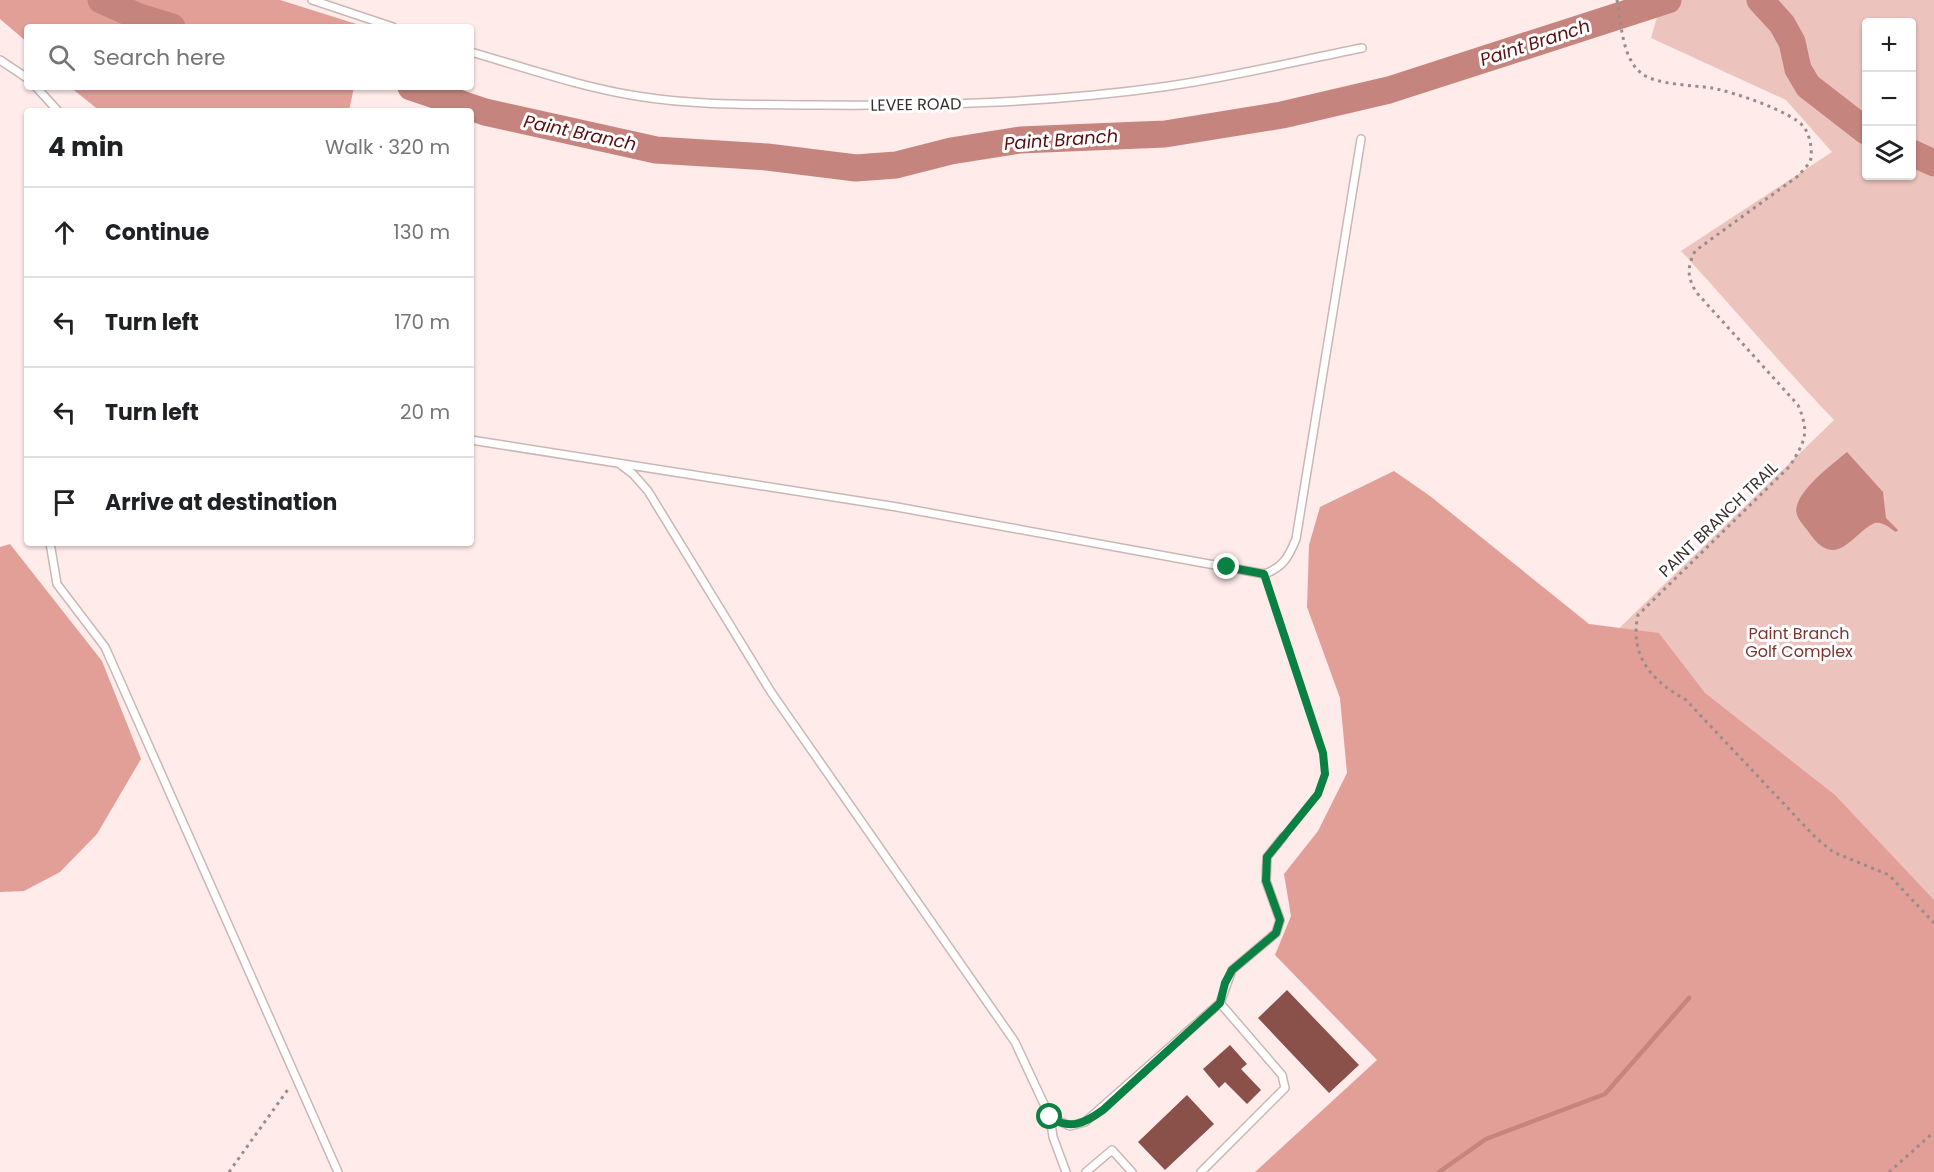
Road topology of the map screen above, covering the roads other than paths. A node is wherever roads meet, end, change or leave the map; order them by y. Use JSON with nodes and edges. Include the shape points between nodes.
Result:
{"nodes":[{"id":1,"x":312,"y":0,"type":"edge"},
{"id":2,"x":384,"y":24,"type":"edge"},
{"id":3,"x":1362,"y":48,"type":"dead end"},
{"id":4,"x":474,"y":53,"type":"edge"},
{"id":5,"x":0,"y":60,"type":"edge"},
{"id":6,"x":24,"y":76,"type":"edge"},
{"id":7,"x":39,"y":90,"type":"edge"},
{"id":8,"x":55,"y":108,"type":"edge"},
{"id":9,"x":1361,"y":139,"type":"dead end"},
{"id":10,"x":474,"y":440,"type":"edge"},
{"id":11,"x":617,"y":463,"type":"junction"},
{"id":12,"x":51,"y":546,"type":"edge"},
{"id":13,"x":1283,"y":837,"type":"road end"},
{"id":14,"x":1220,"y":1003,"type":"junction"},
{"id":15,"x":1050,"y":1117,"type":"junction"},
{"id":16,"x":338,"y":1172,"type":"edge"},
{"id":17,"x":1066,"y":1172,"type":"edge"},
{"id":18,"x":1086,"y":1172,"type":"edge"},
{"id":19,"x":1132,"y":1172,"type":"edge"},
{"id":20,"x":1201,"y":1172,"type":"edge"}],
"edges":[{"from":1,"to":2,"type":"lane"},
{"from":3,"to":4,"type":"lane","name":"LEVEE ROAD","via":[[1127,92],[1000,102],[880,105],[722,104],[640,97]]},
{"from":5,"to":6,"type":"lane"},
{"from":7,"to":8,"type":"lane"},
{"from":9,"to":11,"type":"lane","via":[[1296,539],[1287,560],[1275,570],[1264,574],[897,507]]},
{"from":10,"to":11,"type":"lane"},
{"from":11,"to":15,"type":"lane","via":[[648,491],[771,692],[1015,1042]]},
{"from":12,"to":16,"type":"lane","via":[[57,584],[105,647]]},
{"from":13,"to":14,"type":"lane","via":[[1267,857],[1266,881],[1280,920],[1276,933],[1232,970]]},
{"from":14,"to":15,"type":"lane","via":[[1085,1122],[1070,1126]]},
{"from":14,"to":20,"type":"lane","via":[[1282,1075],[1285,1088]]},
{"from":15,"to":17,"type":"lane"},
{"from":18,"to":19,"type":"lane","via":[[1112,1150]]}]}
